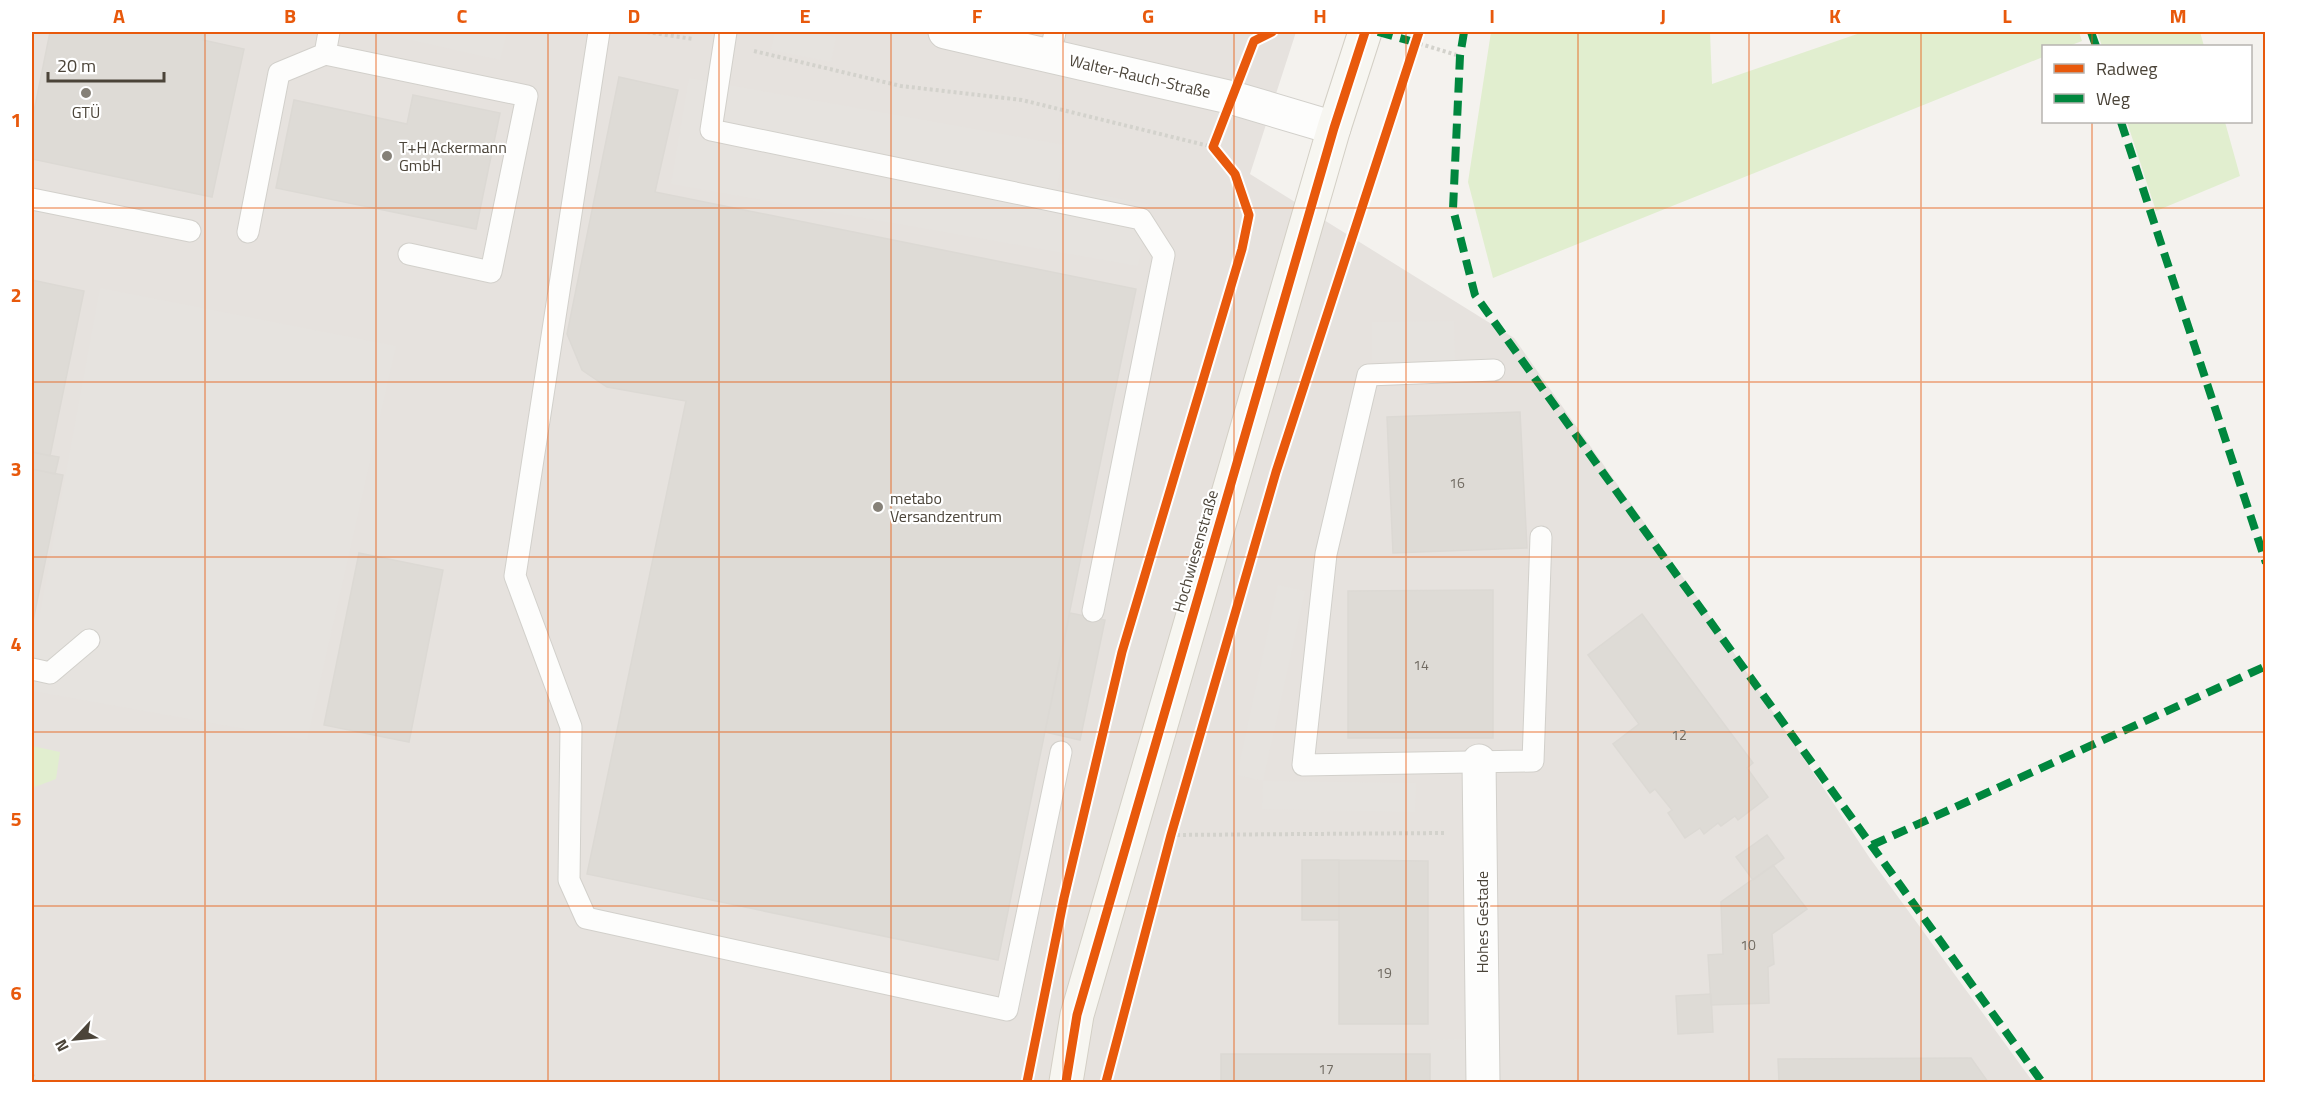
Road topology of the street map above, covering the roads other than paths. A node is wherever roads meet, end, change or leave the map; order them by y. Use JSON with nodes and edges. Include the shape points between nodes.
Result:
{"nodes":[{"id":1,"x":329,"y":32,"type":"edge"},
{"id":2,"x":599,"y":32,"type":"edge"},
{"id":3,"x":945,"y":32,"type":"edge"},
{"id":4,"x":1365,"y":32,"type":"edge"},
{"id":5,"x":725,"y":38,"type":"edge"},
{"id":6,"x":1052,"y":44,"type":"edge"},
{"id":7,"x":325,"y":54,"type":"junction"},
{"id":8,"x":1334,"y":128,"type":"junction"},
{"id":9,"x":32,"y":199,"type":"edge"},
{"id":10,"x":190,"y":231,"type":"dead end"},
{"id":11,"x":248,"y":232,"type":"dead end"},
{"id":12,"x":409,"y":254,"type":"dead end"},
{"id":13,"x":1494,"y":370,"type":"dead end"},
{"id":14,"x":1541,"y":537,"type":"dead end"},
{"id":15,"x":1093,"y":611,"type":"dead end"},
{"id":16,"x":89,"y":640,"type":"dead end"},
{"id":17,"x":32,"y":669,"type":"edge"},
{"id":18,"x":1061,"y":752,"type":"dead end"},
{"id":19,"x":1479,"y":761,"type":"junction"},
{"id":20,"x":1066,"y":1083,"type":"edge"},
{"id":21,"x":1483,"y":1083,"type":"edge"}],
"edges":[{"from":1,"to":7,"type":"lane"},
{"from":2,"to":18,"type":"lane","via":[[516,576],[571,727],[569,879],[586,918],[1007,1010]]},
{"from":3,"to":6,"type":"street","name":"Walter-Rauch-Straße"},
{"from":4,"to":8,"type":"street","name":"Hochwiesenstraße"},
{"from":5,"to":15,"type":"lane","via":[[711,130],[1141,219],[1164,255]]},
{"from":6,"to":8,"type":"street","name":"Walter-Rauch-Straße"},
{"from":7,"to":11,"type":"lane","via":[[279,73]]},
{"from":7,"to":12,"type":"lane","via":[[527,96],[491,272]]},
{"from":8,"to":20,"type":"street","name":"Hochwiesenstraße","via":[[1077,1015]]},
{"from":9,"to":10,"type":"lane"},
{"from":13,"to":19,"type":"lane","via":[[1368,375],[1326,554],[1304,765]]},
{"from":14,"to":19,"type":"lane","via":[[1533,761]]},
{"from":16,"to":17,"type":"lane","via":[[50,673]]},
{"from":19,"to":21,"type":"street","name":"Hohes Gestade"}]}
